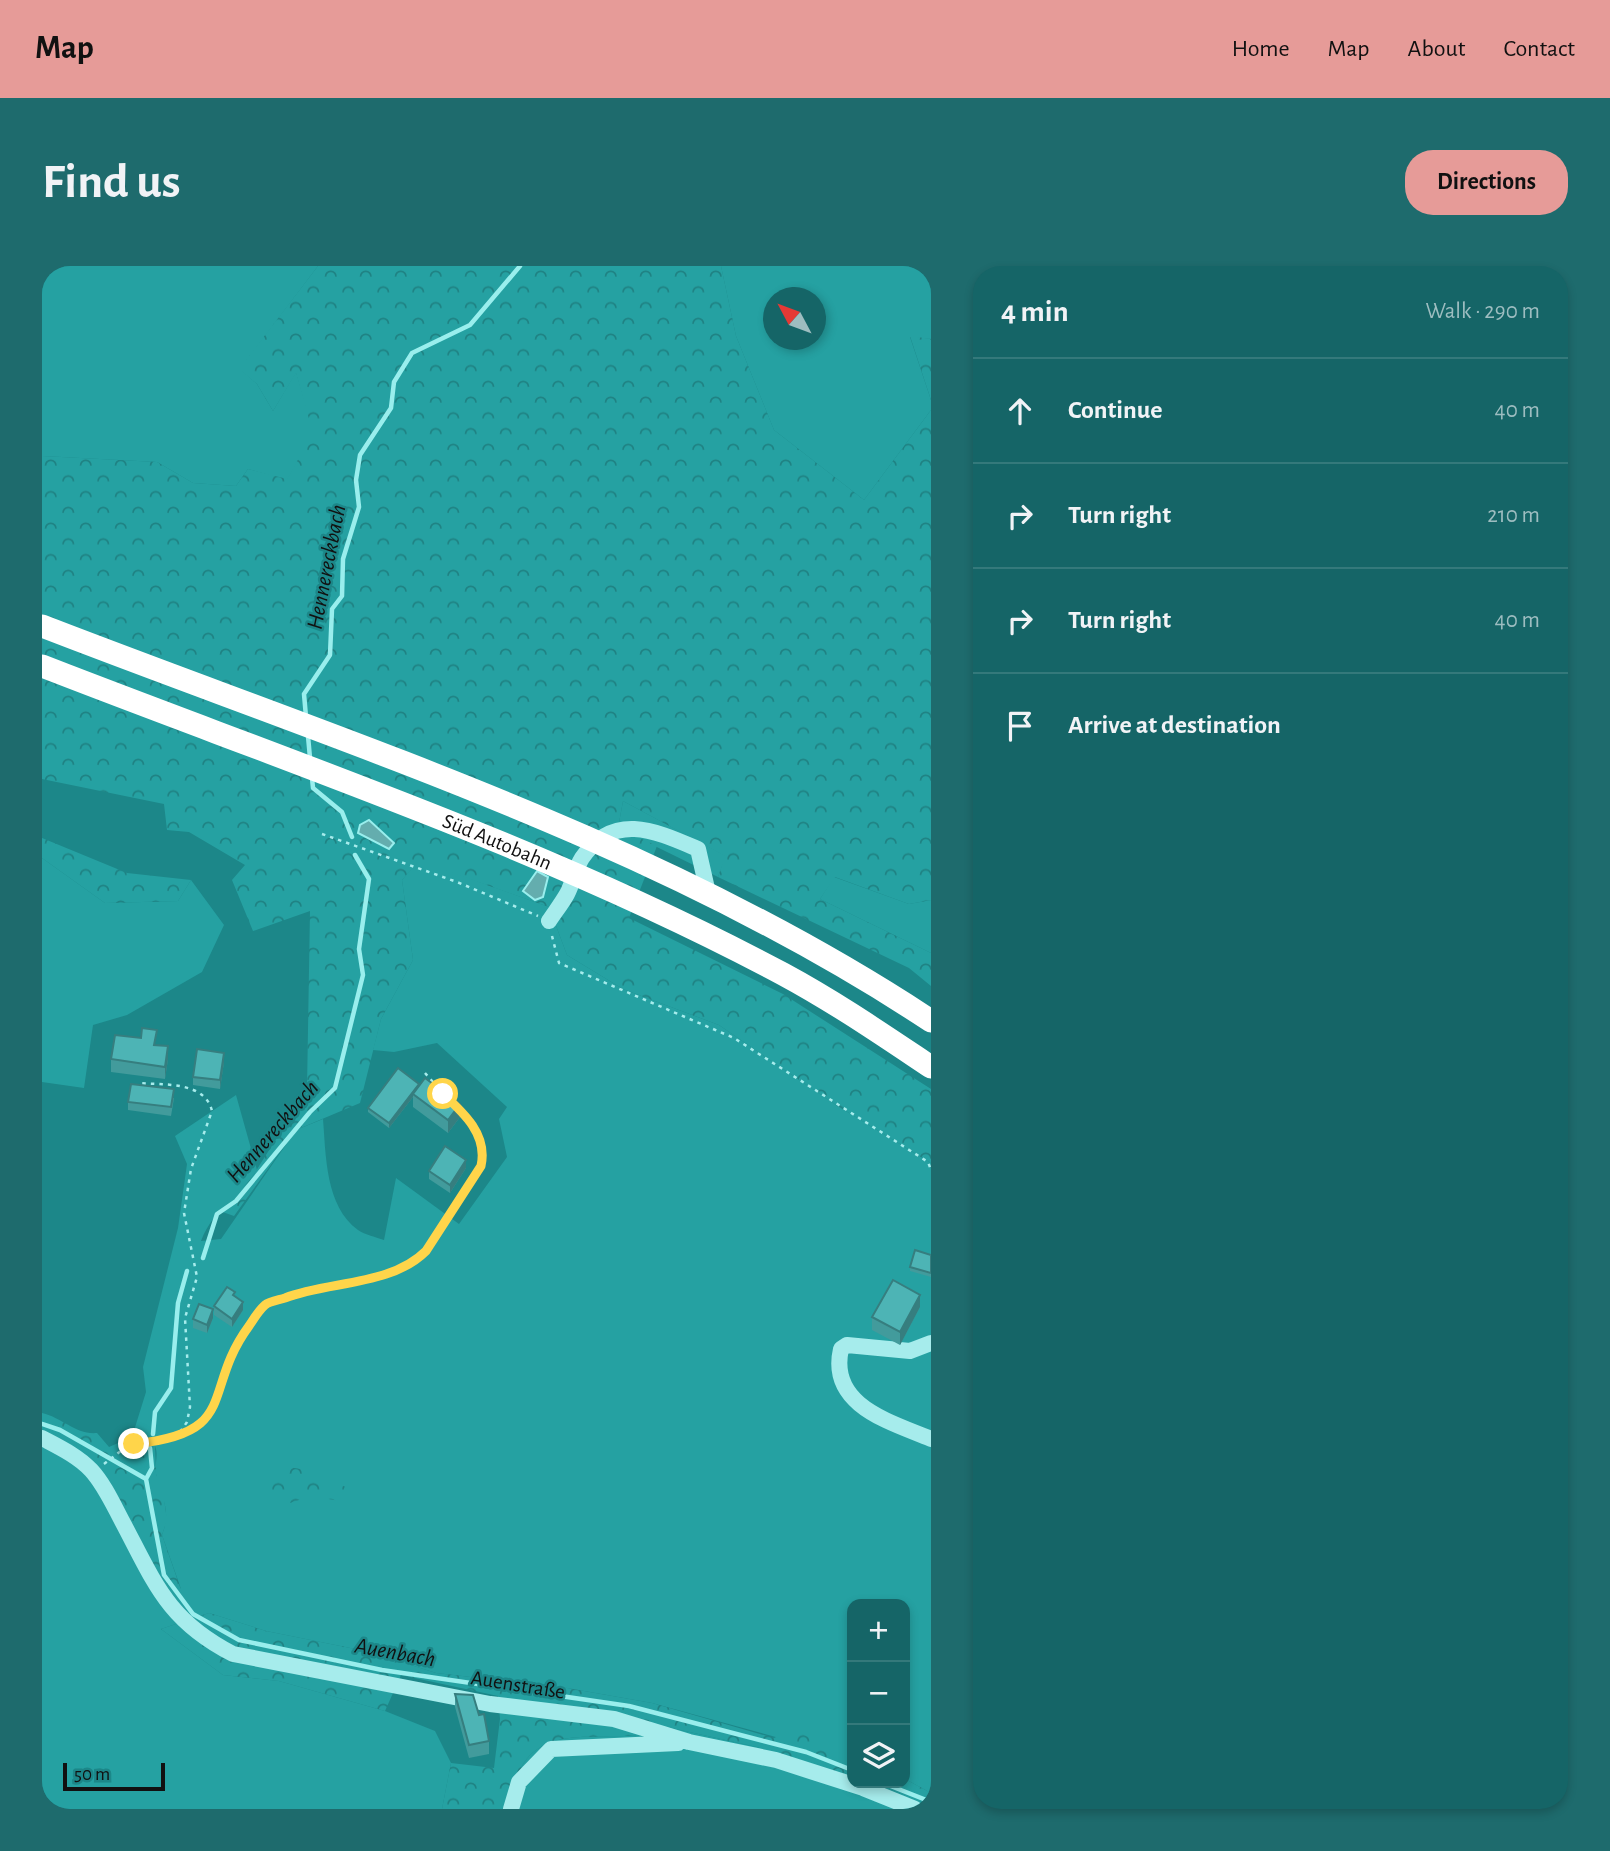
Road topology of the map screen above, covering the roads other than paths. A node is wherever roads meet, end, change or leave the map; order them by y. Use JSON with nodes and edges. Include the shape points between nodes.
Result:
{"nodes":[{"id":1,"x":42,"y":626,"type":"edge"},
{"id":2,"x":42,"y":667,"type":"edge"},
{"id":3,"x":708,"y":893,"type":"junction"},
{"id":4,"x":549,"y":921,"type":"road end"},
{"id":5,"x":931,"y":1021,"type":"edge"},
{"id":6,"x":931,"y":1067,"type":"edge"},
{"id":7,"x":931,"y":1343,"type":"edge"},
{"id":8,"x":42,"y":1438,"type":"edge"},
{"id":9,"x":931,"y":1439,"type":"edge"},
{"id":10,"x":689,"y":1742,"type":"junction"},
{"id":11,"x":511,"y":1809,"type":"edge"},
{"id":12,"x":915,"y":1809,"type":"edge"}],
"edges":[{"from":1,"to":3,"type":"highway","name":"Süd Autobahn","via":[[411,766]]},
{"from":2,"to":6,"type":"highway","name":"Süd Autobahn","via":[[524,852],[637,901],[785,975]]},
{"from":3,"to":4,"type":"street","via":[[698,849],[624,827],[602,838],[582,859]]},
{"from":3,"to":5,"type":"highway","name":"Süd Autobahn","via":[[800,939]]},
{"from":7,"to":9,"type":"street","via":[[910,1351],[847,1345],[841,1349],[839,1366],[847,1391],[858,1405],[898,1428]]},
{"from":8,"to":10,"type":"street","name":"Auenstraße","via":[[93,1472],[179,1618],[204,1639],[233,1654],[490,1704],[614,1719]]},
{"from":10,"to":11,"type":"street","via":[[551,1749],[519,1782]]},
{"from":10,"to":12,"type":"street","name":"Auenstraße","via":[[776,1760]]}]}
